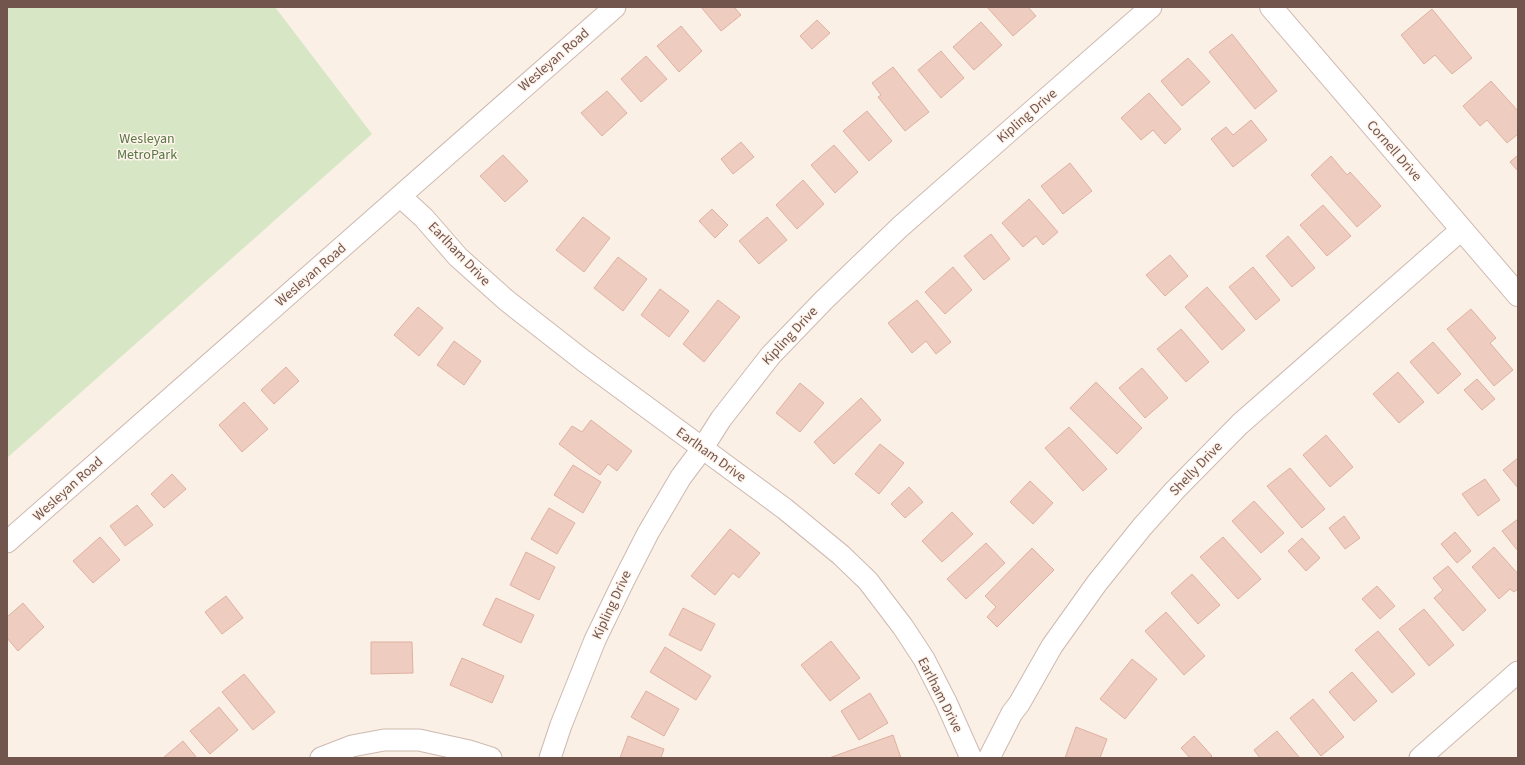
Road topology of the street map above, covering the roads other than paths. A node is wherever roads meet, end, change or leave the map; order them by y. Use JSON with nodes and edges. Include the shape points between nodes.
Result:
{"nodes":[{"id":1,"x":615,"y":7,"type":"edge"},
{"id":2,"x":1151,"y":7,"type":"edge"},
{"id":3,"x":1271,"y":7,"type":"edge"},
{"id":4,"x":400,"y":196,"type":"junction"},
{"id":5,"x":1461,"y":230,"type":"junction"},
{"id":6,"x":1518,"y":295,"type":"edge"},
{"id":7,"x":702,"y":449,"type":"junction"},
{"id":8,"x":7,"y":542,"type":"edge"},
{"id":9,"x":1518,"y":672,"type":"edge"},
{"id":10,"x":321,"y":758,"type":"edge"},
{"id":11,"x":491,"y":758,"type":"edge"},
{"id":12,"x":550,"y":758,"type":"edge"},
{"id":13,"x":971,"y":758,"type":"edge"},
{"id":14,"x":989,"y":758,"type":"edge"},
{"id":15,"x":1420,"y":758,"type":"edge"}],
"edges":[{"from":1,"to":4,"type":"street","name":"Wesleyan Road"},
{"from":2,"to":7,"type":"street","name":"Kipling Drive","via":[[900,227],[824,300],[771,355],[721,418]]},
{"from":3,"to":5,"type":"street","name":"Cornell Drive"},
{"from":4,"to":7,"type":"street","name":"Earlham Drive","via":[[424,218],[458,257],[506,300]]},
{"from":4,"to":8,"type":"street","name":"Wesleyan Road"},
{"from":5,"to":6,"type":"street","name":"Cornell Drive"},
{"from":5,"to":14,"type":"street","name":"Shelly Drive","via":[[1240,424],[1175,490],[1097,583],[1052,646],[1012,713]]},
{"from":7,"to":12,"type":"street","name":"Kipling Drive","via":[[681,477],[624,580],[595,640]]},
{"from":7,"to":13,"type":"street","name":"Earlham Drive","via":[[785,509],[841,554],[868,581],[924,659]]},
{"from":9,"to":15,"type":"street"},
{"from":10,"to":11,"type":"street","via":[[352,746],[384,740],[419,740]]}]}
